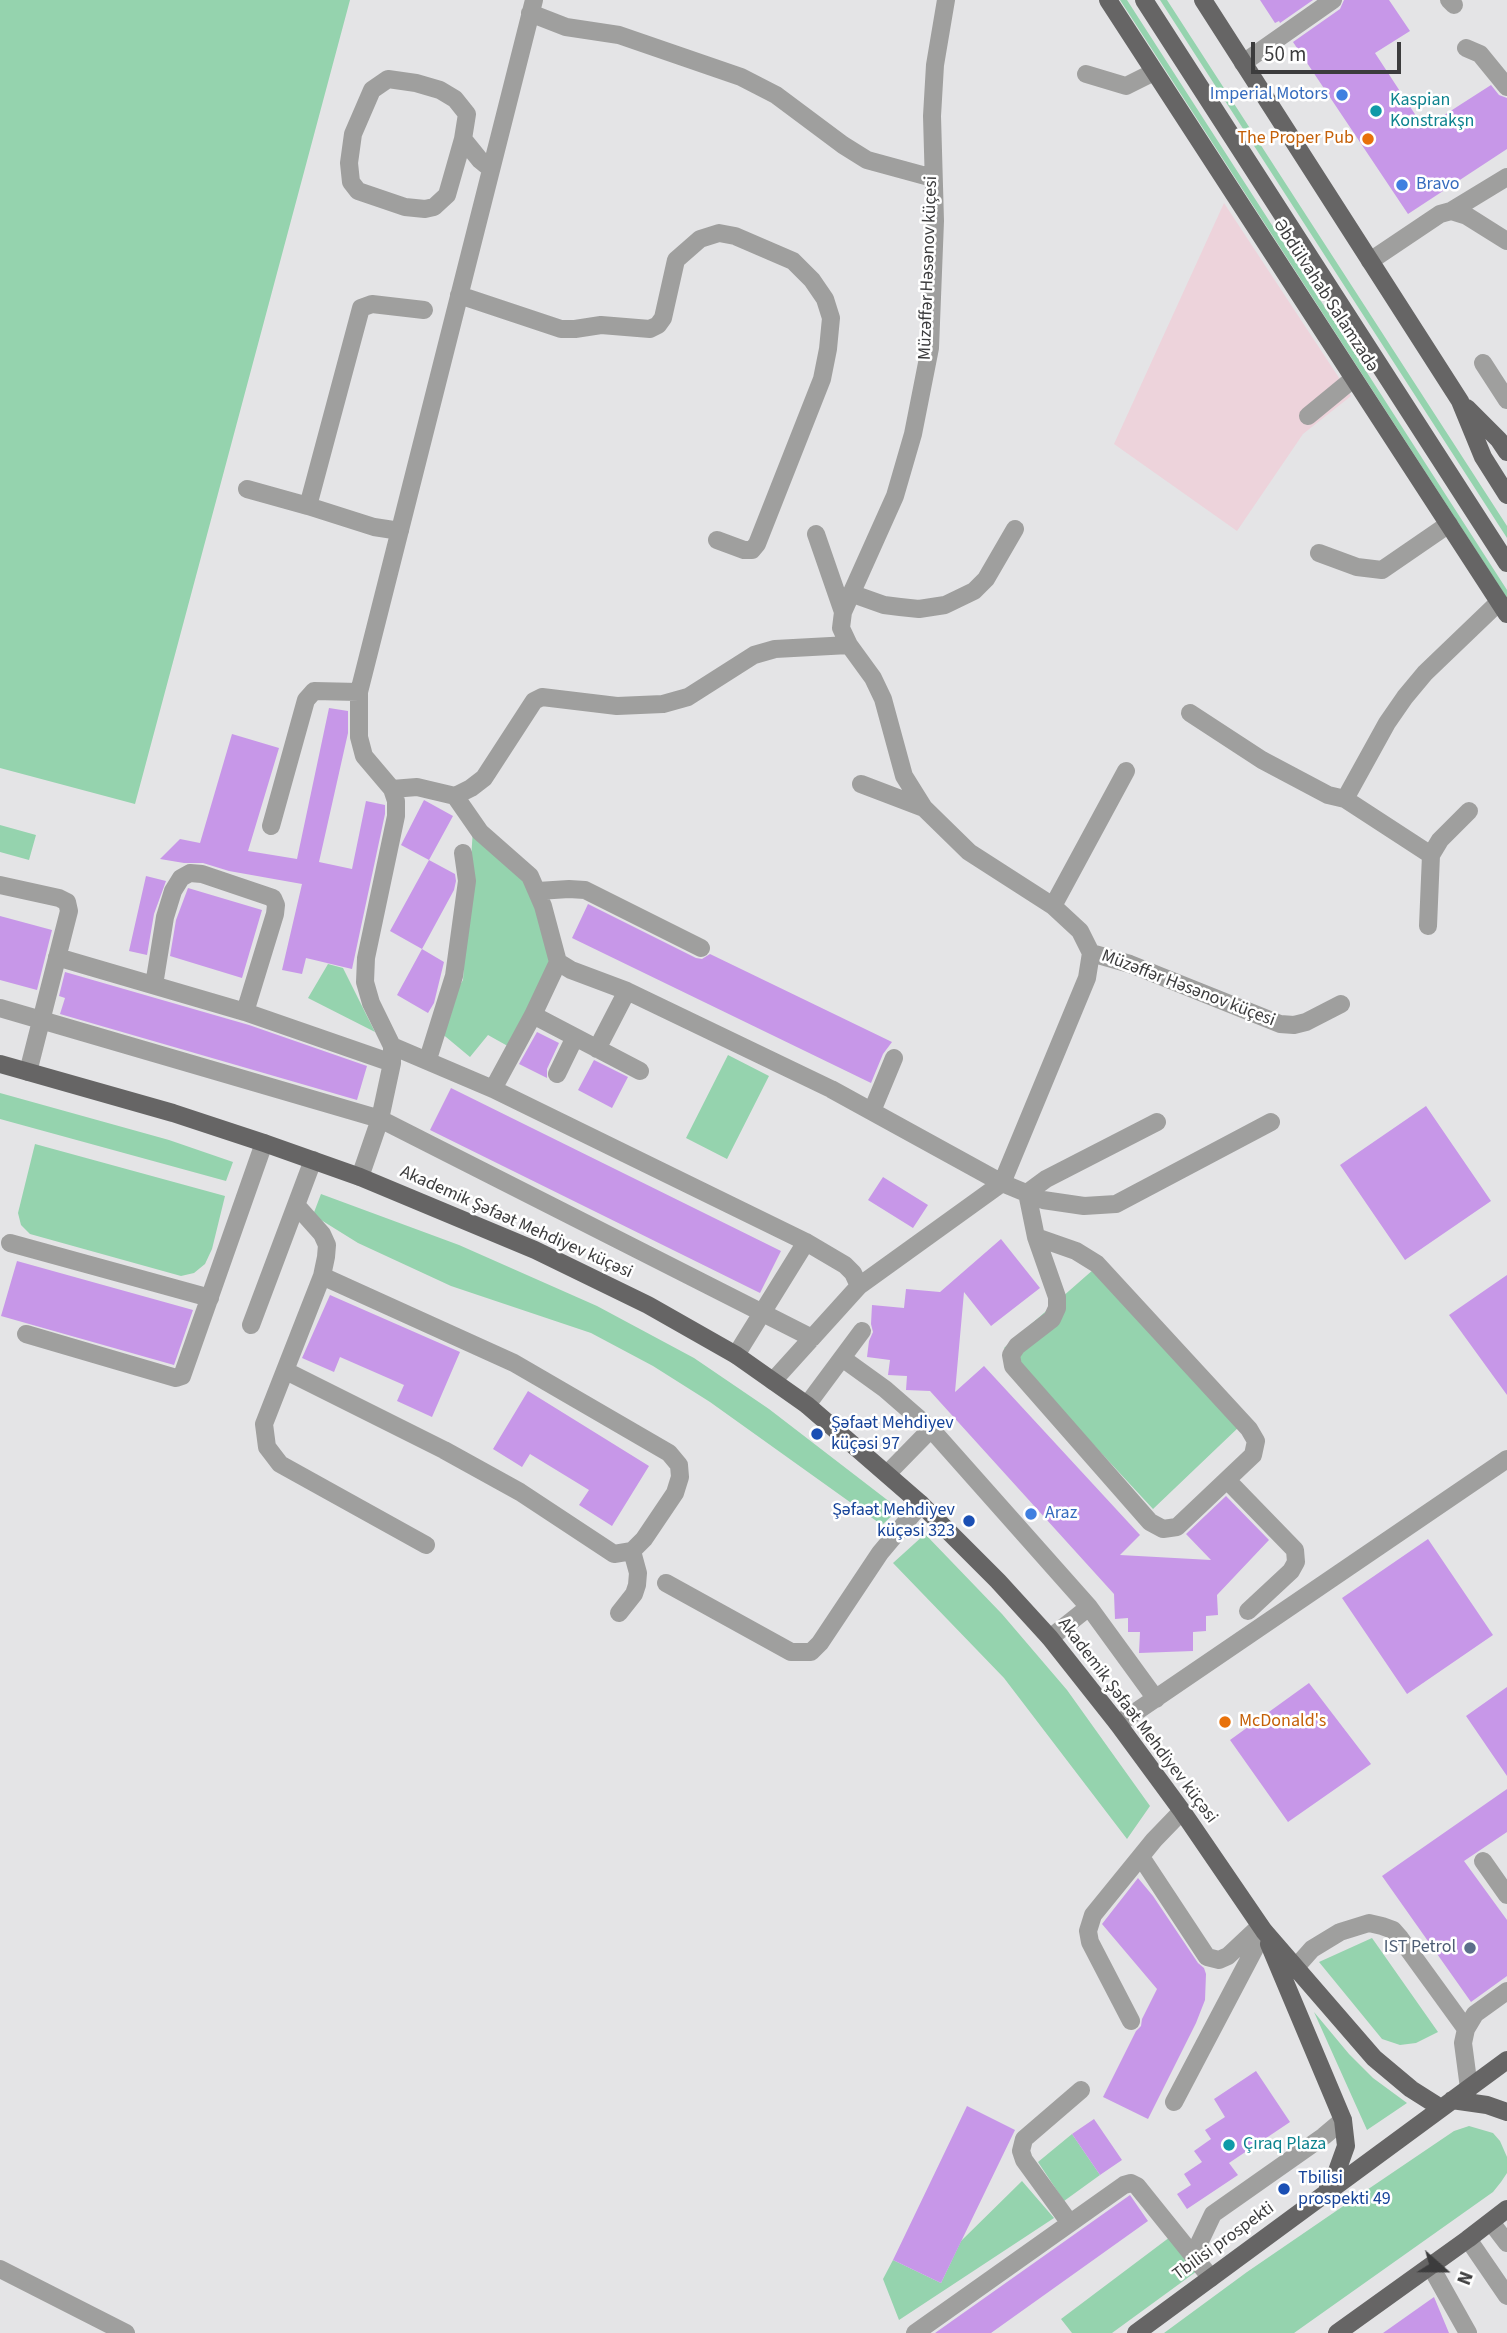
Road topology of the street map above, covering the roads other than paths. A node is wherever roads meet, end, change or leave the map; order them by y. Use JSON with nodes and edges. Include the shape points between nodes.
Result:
{"nodes":[{"id":1,"x":946,"y":0,"type":"edge"},
{"id":2,"x":1108,"y":0,"type":"edge"},
{"id":3,"x":1144,"y":0,"type":"edge"},
{"id":4,"x":1203,"y":0,"type":"edge"},
{"id":5,"x":1333,"y":0,"type":"edge"},
{"id":6,"x":532,"y":6,"type":"edge"},
{"id":7,"x":1466,"y":48,"type":"dead end"},
{"id":8,"x":1243,"y":63,"type":"junction"},
{"id":9,"x":1154,"y":72,"type":"junction"},
{"id":10,"x":1086,"y":74,"type":"dead end"},
{"id":11,"x":1507,"y":87,"type":"edge"},
{"id":12,"x":463,"y":139,"type":"junction"},
{"id":13,"x":491,"y":169,"type":"junction"},
{"id":14,"x":1507,"y":177,"type":"edge"},
{"id":15,"x":933,"y":178,"type":"junction"},
{"id":16,"x":1451,"y":211,"type":"junction"},
{"id":17,"x":1507,"y":241,"type":"edge"},
{"id":18,"x":1370,"y":261,"type":"junction"},
{"id":19,"x":459,"y":295,"type":"junction"},
{"id":20,"x":424,"y":310,"type":"dead end"},
{"id":21,"x":1483,"y":363,"type":"dead end"},
{"id":22,"x":1353,"y":379,"type":"junction"},
{"id":23,"x":1507,"y":400,"type":"edge"},
{"id":24,"x":1460,"y":401,"type":"junction"},
{"id":25,"x":1308,"y":416,"type":"dead end"},
{"id":26,"x":1507,"y":452,"type":"edge"},
{"id":27,"x":247,"y":489,"type":"dead end"},
{"id":28,"x":1507,"y":495,"type":"edge"},
{"id":29,"x":307,"y":506,"type":"junction"},
{"id":30,"x":1449,"y":524,"type":"junction"},
{"id":31,"x":1015,"y":529,"type":"dead end"},
{"id":32,"x":400,"y":531,"type":"junction"},
{"id":33,"x":816,"y":534,"type":"dead end"},
{"id":34,"x":717,"y":540,"type":"dead end"},
{"id":35,"x":1319,"y":553,"type":"dead end"},
{"id":36,"x":1507,"y":563,"type":"edge"},
{"id":37,"x":853,"y":594,"type":"junction"},
{"id":38,"x":1503,"y":608,"type":"edge"},
{"id":39,"x":843,"y":612,"type":"junction"},
{"id":40,"x":849,"y":645,"type":"junction"},
{"id":41,"x":359,"y":692,"type":"junction"},
{"id":42,"x":1190,"y":713,"type":"dead end"},
{"id":43,"x":1126,"y":771,"type":"dead end"},
{"id":44,"x":862,"y":784,"type":"dead end"},
{"id":45,"x":392,"y":789,"type":"junction"},
{"id":46,"x":455,"y":796,"type":"junction"},
{"id":47,"x":1345,"y":799,"type":"junction"},
{"id":48,"x":924,"y":808,"type":"junction"},
{"id":49,"x":1469,"y":811,"type":"dead end"},
{"id":50,"x":271,"y":826,"type":"dead end"},
{"id":51,"x":463,"y":853,"type":"dead end"},
{"id":52,"x":1431,"y":855,"type":"junction"},
{"id":53,"x":0,"y":885,"type":"edge"},
{"id":54,"x":538,"y":891,"type":"junction"},
{"id":55,"x":1054,"y":906,"type":"junction"},
{"id":56,"x":1428,"y":926,"type":"dead end"},
{"id":57,"x":701,"y":948,"type":"dead end"},
{"id":58,"x":1091,"y":953,"type":"junction"},
{"id":59,"x":57,"y":957,"type":"junction"},
{"id":60,"x":558,"y":962,"type":"junction"},
{"id":61,"x":154,"y":985,"type":"junction"},
{"id":62,"x":627,"y":991,"type":"junction"},
{"id":63,"x":1341,"y":1004,"type":"dead end"},
{"id":64,"x":0,"y":1008,"type":"edge"},
{"id":65,"x":245,"y":1012,"type":"junction"},
{"id":66,"x":533,"y":1015,"type":"junction"},
{"id":67,"x":41,"y":1018,"type":"junction"},
{"id":68,"x":575,"y":1037,"type":"junction"},
{"id":69,"x":597,"y":1049,"type":"junction"},
{"id":70,"x":392,"y":1054,"type":"junction"},
{"id":71,"x":894,"y":1058,"type":"dead end"},
{"id":72,"x":428,"y":1059,"type":"junction"},
{"id":73,"x":0,"y":1064,"type":"edge"},
{"id":74,"x":640,"y":1071,"type":"dead end"},
{"id":75,"x":28,"y":1072,"type":"junction"},
{"id":76,"x":557,"y":1074,"type":"dead end"},
{"id":77,"x":494,"y":1089,"type":"junction"},
{"id":78,"x":872,"y":1111,"type":"junction"},
{"id":79,"x":380,"y":1119,"type":"junction"},
{"id":80,"x":1157,"y":1122,"type":"dead end"},
{"id":81,"x":1271,"y":1122,"type":"dead end"},
{"id":82,"x":264,"y":1143,"type":"junction"},
{"id":83,"x":313,"y":1160,"type":"junction"},
{"id":84,"x":360,"y":1177,"type":"junction"},
{"id":85,"x":1002,"y":1183,"type":"junction"},
{"id":86,"x":1027,"y":1193,"type":"junction"},
{"id":87,"x":297,"y":1206,"type":"junction"},
{"id":88,"x":1037,"y":1237,"type":"junction"},
{"id":89,"x":806,"y":1242,"type":"junction"},
{"id":90,"x":10,"y":1244,"type":"dead end"},
{"id":91,"x":322,"y":1276,"type":"junction"},
{"id":92,"x":859,"y":1286,"type":"junction"},
{"id":93,"x":210,"y":1298,"type":"junction"},
{"id":94,"x":762,"y":1313,"type":"junction"},
{"id":95,"x":251,"y":1325,"type":"dead end"},
{"id":96,"x":862,"y":1331,"type":"dead end"},
{"id":97,"x":26,"y":1334,"type":"dead end"},
{"id":98,"x":812,"y":1338,"type":"junction"},
{"id":99,"x":736,"y":1355,"type":"junction"},
{"id":100,"x":842,"y":1358,"type":"junction"},
{"id":101,"x":286,"y":1371,"type":"junction"},
{"id":102,"x":773,"y":1381,"type":"junction"},
{"id":103,"x":807,"y":1405,"type":"junction"},
{"id":104,"x":931,"y":1429,"type":"junction"},
{"id":105,"x":1507,"y":1459,"type":"edge"},
{"id":106,"x":888,"y":1473,"type":"junction"},
{"id":107,"x":1227,"y":1480,"type":"junction"},
{"id":108,"x":921,"y":1504,"type":"junction"},
{"id":109,"x":426,"y":1545,"type":"dead end"},
{"id":110,"x":632,"y":1551,"type":"junction"},
{"id":111,"x":666,"y":1583,"type":"dead end"},
{"id":112,"x":1089,"y":1607,"type":"junction"},
{"id":113,"x":1248,"y":1612,"type":"dead end"},
{"id":114,"x":619,"y":1613,"type":"dead end"},
{"id":115,"x":1050,"y":1638,"type":"junction"},
{"id":116,"x":1156,"y":1699,"type":"junction"},
{"id":117,"x":1118,"y":1724,"type":"junction"},
{"id":118,"x":1182,"y":1811,"type":"junction"},
{"id":119,"x":1141,"y":1857,"type":"junction"},
{"id":120,"x":1483,"y":1861,"type":"dead end"},
{"id":121,"x":1507,"y":1895,"type":"edge"},
{"id":122,"x":1262,"y":1929,"type":"junction"},
{"id":123,"x":1290,"y":1973,"type":"junction"},
{"id":124,"x":1507,"y":1991,"type":"edge"},
{"id":125,"x":1131,"y":2021,"type":"dead end"},
{"id":126,"x":1466,"y":2029,"type":"junction"},
{"id":127,"x":1507,"y":2060,"type":"edge"},
{"id":128,"x":1469,"y":2088,"type":"junction"},
{"id":129,"x":1081,"y":2090,"type":"dead end"},
{"id":130,"x":1174,"y":2102,"type":"dead end"},
{"id":131,"x":1447,"y":2104,"type":"junction"},
{"id":132,"x":1507,"y":2112,"type":"edge"},
{"id":133,"x":1343,"y":2120,"type":"junction"},
{"id":134,"x":1323,"y":2195,"type":"junction"},
{"id":135,"x":1507,"y":2209,"type":"edge"},
{"id":136,"x":1069,"y":2222,"type":"junction"},
{"id":137,"x":1492,"y":2222,"type":"junction"},
{"id":138,"x":1468,"y":2239,"type":"junction"},
{"id":139,"x":1507,"y":2243,"type":"edge"},
{"id":140,"x":1193,"y":2256,"type":"junction"},
{"id":141,"x":1431,"y":2266,"type":"junction"},
{"id":142,"x":0,"y":2269,"type":"edge"},
{"id":143,"x":1211,"y":2278,"type":"junction"},
{"id":144,"x":1507,"y":2296,"type":"edge"},
{"id":145,"x":126,"y":2333,"type":"edge"},
{"id":146,"x":915,"y":2333,"type":"edge"},
{"id":147,"x":1136,"y":2333,"type":"edge"},
{"id":148,"x":1337,"y":2333,"type":"edge"},
{"id":149,"x":1468,"y":2333,"type":"edge"}],
"edges":[{"from":1,"to":15,"type":"street","name":"Müzəffər Həsənov küçesi","via":[[935,65]]},
{"from":2,"to":9,"type":"main road","name":"Əbdülvahab Salamzadə"},
{"from":3,"to":36,"type":"main road","name":"Əbdülvahab Salamzadə"},
{"from":4,"to":8,"type":"main road"},
{"from":5,"to":8,"type":"street"},
{"from":6,"to":13,"type":"street"},
{"from":6,"to":15,"type":"street","via":[[566,27],[619,35],[741,77],[776,95],[867,160]]},
{"from":7,"to":11,"type":"street","via":[[1480,54]]},
{"from":8,"to":18,"type":"main road"},
{"from":9,"to":10,"type":"street","via":[[1126,86]]},
{"from":9,"to":22,"type":"main road","name":"Əbdülvahab Salamzadə"},
{"from":12,"to":12,"type":"street","via":[[467,114],[455,99],[440,90],[388,79],[372,90],[353,134],[351,181],[358,191],[405,207],[434,207],[447,195]]},
{"from":12,"to":13,"type":"street"},
{"from":13,"to":19,"type":"street"},
{"from":14,"to":16,"type":"street"},
{"from":15,"to":37,"type":"street","name":"Müzəffər Həsənov küçesi","via":[[930,348],[895,496]]},
{"from":16,"to":17,"type":"street"},
{"from":16,"to":18,"type":"street"},
{"from":18,"to":24,"type":"main road"},
{"from":19,"to":32,"type":"street"},
{"from":19,"to":34,"type":"street","via":[[561,329],[601,325],[650,330],[663,318],[676,260],[700,239],[719,233],[735,236],[793,261],[825,299],[831,318],[822,379],[757,544],[744,550]]},
{"from":20,"to":29,"type":"street","via":[[372,304],[361,308]]},
{"from":21,"to":23,"type":"street"},
{"from":22,"to":25,"type":"street"},
{"from":22,"to":30,"type":"main road","name":"Əbdülvahab Salamzadə"},
{"from":24,"to":26,"type":"main road"},
{"from":24,"to":28,"type":"main road","via":[[1483,457]]},
{"from":27,"to":29,"type":"street"},
{"from":29,"to":32,"type":"street"},
{"from":30,"to":35,"type":"street","via":[[1382,570],[1357,567]]},
{"from":30,"to":38,"type":"main road","name":"Əbdülvahab Salamzadə"},
{"from":31,"to":37,"type":"street","via":[[986,579],[974,591],[945,605],[900,607]]},
{"from":32,"to":41,"type":"street"},
{"from":33,"to":39,"type":"street"},
{"from":37,"to":39,"type":"street","name":"Müzəffər Həsənov küçesi"},
{"from":38,"to":47,"type":"street","via":[[1425,673],[1405,697]]},
{"from":39,"to":40,"type":"street","name":"Müzəffər Həsənov küçesi","via":[[841,628]]},
{"from":40,"to":46,"type":"street","via":[[775,649],[754,655],[688,697],[663,704],[617,706],[542,697],[527,710],[484,778]]},
{"from":40,"to":48,"type":"street","name":"Müzəffər Həsənov küçesi","via":[[883,699],[904,776]]},
{"from":41,"to":45,"type":"street","via":[[359,737],[364,756]]},
{"from":41,"to":50,"type":"street","via":[[314,691],[306,701]]},
{"from":42,"to":47,"type":"street","via":[[1262,760],[1328,795]]},
{"from":43,"to":55,"type":"street"},
{"from":44,"to":48,"type":"street"},
{"from":45,"to":46,"type":"street","via":[[417,788]]},
{"from":45,"to":70,"type":"street","via":[[396,816],[365,982]]},
{"from":46,"to":54,"type":"street","via":[[480,832],[530,876]]},
{"from":47,"to":52,"type":"street"},
{"from":48,"to":55,"type":"street","name":"Müzəffər Həsənov küçesi","via":[[969,852]]},
{"from":49,"to":52,"type":"street"},
{"from":51,"to":72,"type":"street","via":[[467,881],[454,976]]},
{"from":52,"to":56,"type":"street"},
{"from":53,"to":59,"type":"street","via":[[67,902],[69,911]]},
{"from":54,"to":57,"type":"street","via":[[585,890]]},
{"from":54,"to":60,"type":"street"},
{"from":55,"to":58,"type":"street","name":"Müzəffər Həsənov küçesi","via":[[1080,931]]},
{"from":58,"to":63,"type":"street","name":"Müzəffər Həsənov küçesi","via":[[1280,1024],[1294,1026]]},
{"from":58,"to":85,"type":"street","via":[[1087,978]]},
{"from":59,"to":61,"type":"street"},
{"from":59,"to":67,"type":"street"},
{"from":60,"to":62,"type":"street"},
{"from":60,"to":66,"type":"street"},
{"from":61,"to":65,"type":"street"},
{"from":61,"to":65,"type":"street","via":[[173,891],[181,878],[202,874],[273,898],[276,905]]},
{"from":62,"to":69,"type":"street"},
{"from":62,"to":78,"type":"street"},
{"from":64,"to":67,"type":"street"},
{"from":65,"to":70,"type":"street"},
{"from":66,"to":68,"type":"street"},
{"from":66,"to":77,"type":"street"},
{"from":67,"to":75,"type":"street"},
{"from":67,"to":79,"type":"street"},
{"from":68,"to":69,"type":"street"},
{"from":68,"to":76,"type":"street"},
{"from":69,"to":74,"type":"street"},
{"from":70,"to":72,"type":"street"},
{"from":70,"to":79,"type":"street"},
{"from":71,"to":78,"type":"street"},
{"from":72,"to":77,"type":"street"},
{"from":73,"to":75,"type":"main road","name":"Akademik Şəfaət Mehdiyev küçəsi"},
{"from":75,"to":82,"type":"main road","name":"Akademik Şəfaət Mehdiyev küçəsi"},
{"from":77,"to":89,"type":"street"},
{"from":78,"to":85,"type":"street"},
{"from":79,"to":84,"type":"street"},
{"from":79,"to":94,"type":"street"},
{"from":80,"to":86,"type":"street"},
{"from":81,"to":86,"type":"street","via":[[1116,1204],[1084,1206]]},
{"from":82,"to":83,"type":"main road","name":"Akademik Şəfaət Mehdiyev küçəsi"},
{"from":82,"to":93,"type":"street"},
{"from":83,"to":84,"type":"main road","name":"Akademik Şəfaət Mehdiyev küçəsi"},
{"from":83,"to":87,"type":"street"},
{"from":84,"to":99,"type":"main road","name":"Akademik Şəfaət Mehdiyev küçəsi","via":[[578,1270]]},
{"from":85,"to":86,"type":"street"},
{"from":85,"to":92,"type":"street"},
{"from":86,"to":88,"type":"street"},
{"from":87,"to":91,"type":"street","via":[[327,1245]]},
{"from":87,"to":95,"type":"street"},
{"from":88,"to":107,"type":"street","via":[[1097,1264],[1249,1429],[1256,1441],[1254,1455]]},
{"from":88,"to":107,"type":"street","via":[[1057,1308],[1052,1319],[1017,1346],[1011,1355],[1013,1366],[1150,1522],[1163,1530],[1177,1527]]},
{"from":89,"to":92,"type":"street","via":[[845,1265]]},
{"from":89,"to":94,"type":"street"},
{"from":90,"to":93,"type":"street"},
{"from":91,"to":101,"type":"street"},
{"from":91,"to":110,"type":"street","via":[[514,1363],[669,1452],[679,1465],[675,1493]]},
{"from":92,"to":98,"type":"street"},
{"from":93,"to":97,"type":"street","via":[[182,1376],[176,1378]]},
{"from":94,"to":98,"type":"street"},
{"from":94,"to":99,"type":"street"},
{"from":96,"to":100,"type":"street"},
{"from":98,"to":102,"type":"street"},
{"from":99,"to":102,"type":"main road","name":"Akademik Şəfaət Mehdiyev küçəsi"},
{"from":100,"to":103,"type":"street"},
{"from":100,"to":104,"type":"street"},
{"from":101,"to":109,"type":"street","via":[[264,1424],[267,1447],[280,1464]]},
{"from":101,"to":110,"type":"street","via":[[520,1492],[614,1555]]},
{"from":102,"to":103,"type":"main road","name":"Akademik Şəfaət Mehdiyev küçəsi"},
{"from":103,"to":106,"type":"main road","name":"Akademik Şəfaət Mehdiyev küçəsi"},
{"from":104,"to":106,"type":"street"},
{"from":104,"to":112,"type":"street"},
{"from":105,"to":116,"type":"street"},
{"from":106,"to":108,"type":"main road","name":"Akademik Şəfaət Mehdiyev küçəsi"},
{"from":107,"to":113,"type":"street","via":[[1295,1550],[1291,1571]]},
{"from":108,"to":111,"type":"street","via":[[880,1553],[811,1652],[791,1652]]},
{"from":108,"to":115,"type":"main road","name":"Akademik Şəfaət Mehdiyev küçəsi"},
{"from":110,"to":114,"type":"street","via":[[637,1585]]},
{"from":112,"to":115,"type":"street"},
{"from":112,"to":116,"type":"street"},
{"from":115,"to":117,"type":"main road","name":"Akademik Şəfaət Mehdiyev küçəsi"},
{"from":116,"to":117,"type":"street"},
{"from":117,"to":118,"type":"main road","name":"Akademik Şəfaət Mehdiyev küçəsi"},
{"from":118,"to":119,"type":"street"},
{"from":118,"to":122,"type":"main road","name":"Akademik Şəfaət Mehdiyev küçəsi"},
{"from":119,"to":122,"type":"street","via":[[1207,1957],[1219,1960],[1228,1956]]},
{"from":119,"to":125,"type":"street","via":[[1093,1915],[1088,1931]]},
{"from":120,"to":121,"type":"street"},
{"from":122,"to":123,"type":"main road","name":"Akademik Şəfaət Mehdiyev küçəsi"},
{"from":122,"to":130,"type":"street"},
{"from":123,"to":126,"type":"street","via":[[1312,1949],[1340,1932],[1369,1923],[1382,1926],[1400,1938]]},
{"from":123,"to":131,"type":"main road","via":[[1410,2089]]},
{"from":123,"to":133,"type":"main road","name":"Akademik Şəfaət Mehdiyev küçəsi"},
{"from":124,"to":126,"type":"street","via":[[1475,2014]]},
{"from":126,"to":128,"type":"street","via":[[1463,2043]]},
{"from":127,"to":128,"type":"main road","name":"Tbilisi prospekti"},
{"from":128,"to":131,"type":"main road","name":"Tbilisi prospekti"},
{"from":129,"to":136,"type":"street","via":[[1024,2139],[1021,2151]]},
{"from":131,"to":132,"type":"main road","via":[[1487,2105]]},
{"from":131,"to":134,"type":"main road","name":"Tbilisi prospekti"},
{"from":133,"to":134,"type":"main road","via":[[1346,2146]]},
{"from":133,"to":140,"type":"street","via":[[1213,2214]]},
{"from":134,"to":143,"type":"main road","name":"Tbilisi prospekti"},
{"from":135,"to":137,"type":"main road"},
{"from":136,"to":140,"type":"street","via":[[1131,2183]]},
{"from":136,"to":146,"type":"street"},
{"from":137,"to":138,"type":"main road"},
{"from":137,"to":139,"type":"street"},
{"from":138,"to":141,"type":"main road"},
{"from":138,"to":144,"type":"street"},
{"from":140,"to":143,"type":"street"},
{"from":141,"to":148,"type":"main road"},
{"from":141,"to":149,"type":"street"},
{"from":142,"to":145,"type":"street"},
{"from":143,"to":147,"type":"main road","name":"Tbilisi prospekti"}]}
